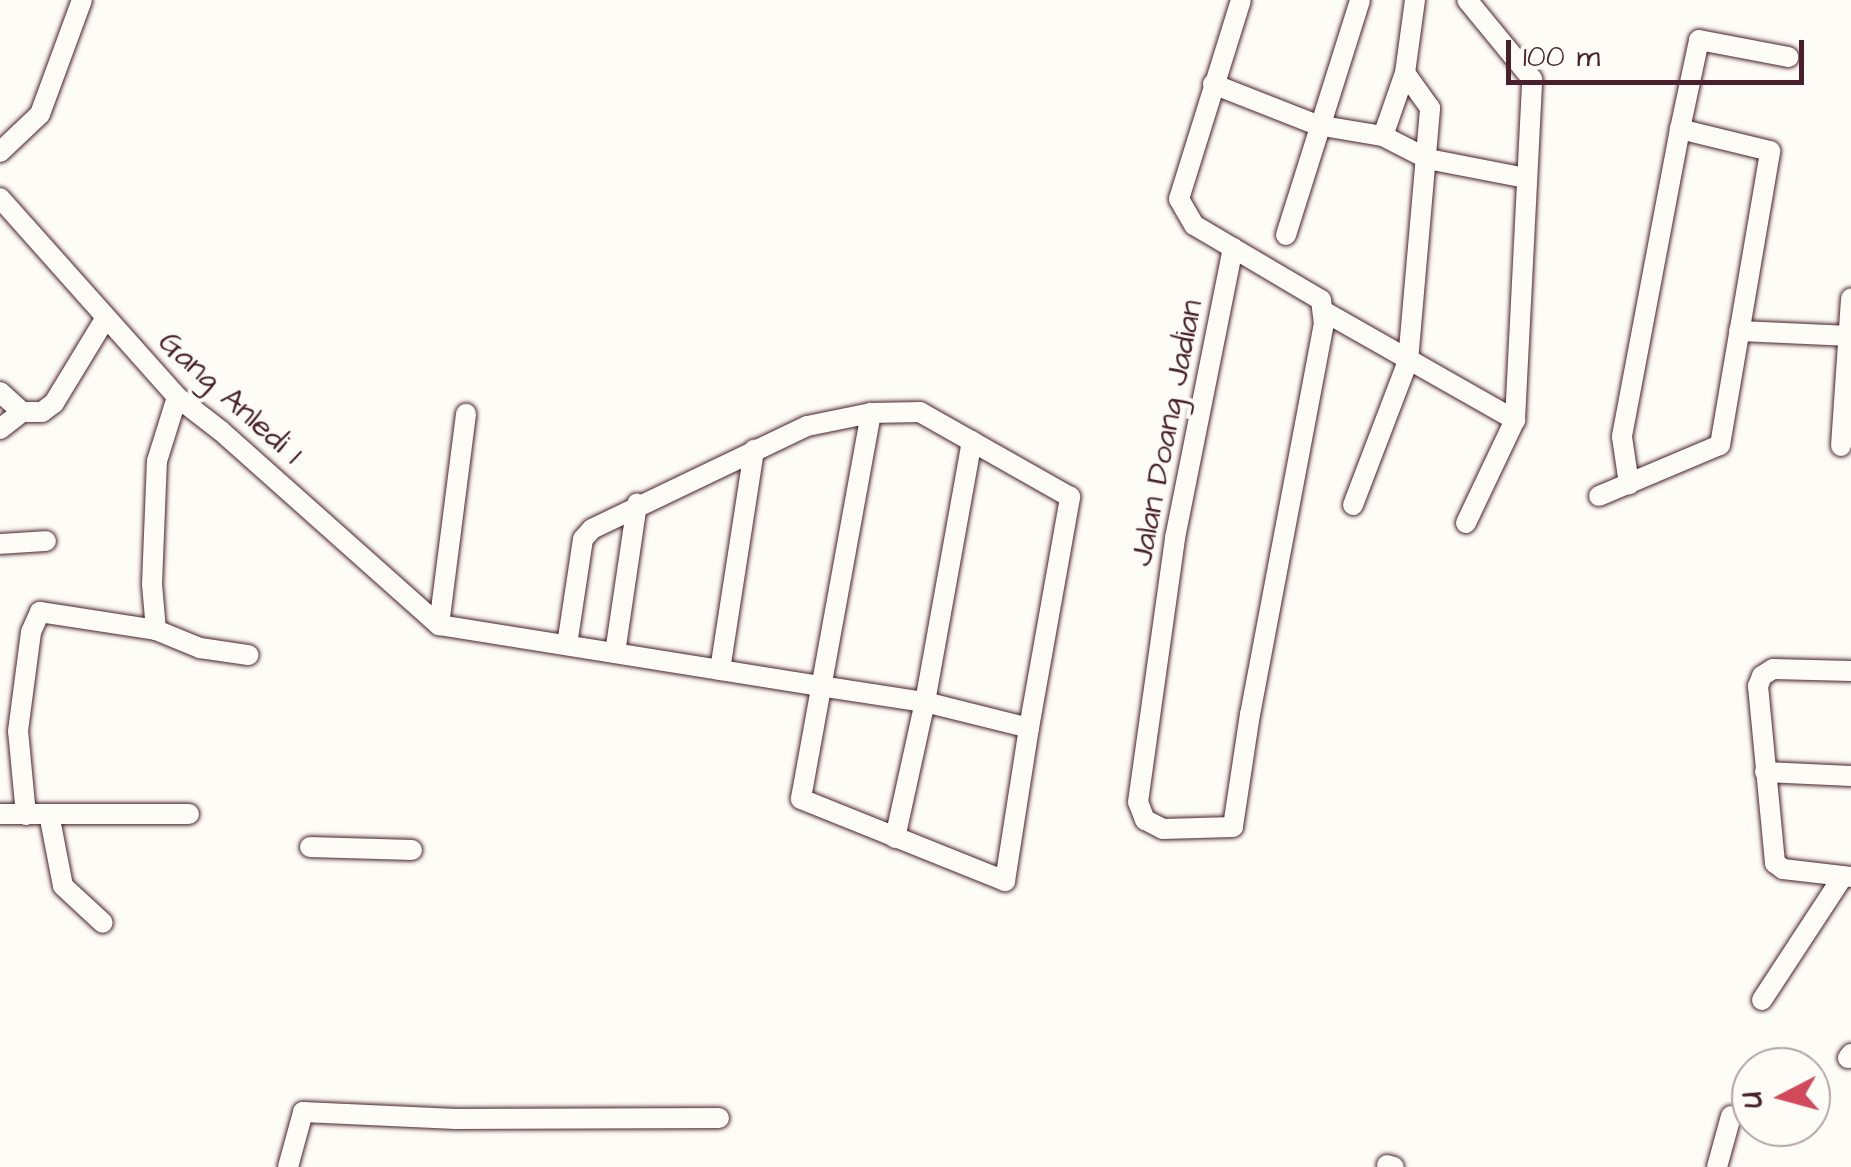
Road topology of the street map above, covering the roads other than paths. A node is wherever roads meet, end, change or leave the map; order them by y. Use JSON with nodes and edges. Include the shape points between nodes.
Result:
{"nodes":[{"id":1,"x":82,"y":0,"type":"edge"},
{"id":2,"x":1241,"y":0,"type":"edge"},
{"id":3,"x":1360,"y":0,"type":"edge"},
{"id":4,"x":1415,"y":0,"type":"edge"},
{"id":5,"x":1468,"y":0,"type":"edge"},
{"id":6,"x":1788,"y":57,"type":"dead end"},
{"id":7,"x":1405,"y":73,"type":"junction"},
{"id":8,"x":1213,"y":84,"type":"junction"},
{"id":9,"x":1317,"y":125,"type":"junction"},
{"id":10,"x":1680,"y":129,"type":"junction"},
{"id":11,"x":1383,"y":136,"type":"junction"},
{"id":12,"x":0,"y":152,"type":"edge"},
{"id":13,"x":1428,"y":159,"type":"junction"},
{"id":14,"x":1526,"y":178,"type":"junction"},
{"id":15,"x":0,"y":198,"type":"edge"},
{"id":16,"x":1286,"y":235,"type":"dead end"},
{"id":17,"x":1233,"y":248,"type":"junction"},
{"id":18,"x":1851,"y":298,"type":"edge"},
{"id":19,"x":1324,"y":312,"type":"junction"},
{"id":20,"x":105,"y":318,"type":"junction"},
{"id":21,"x":1739,"y":332,"type":"junction"},
{"id":22,"x":1850,"y":335,"type":"edge"},
{"id":23,"x":1408,"y":361,"type":"junction"},
{"id":24,"x":0,"y":392,"type":"edge"},
{"id":25,"x":176,"y":397,"type":"junction"},
{"id":26,"x":22,"y":412,"type":"junction"},
{"id":27,"x":871,"y":413,"type":"junction"},
{"id":28,"x":466,"y":414,"type":"dead end"},
{"id":29,"x":1515,"y":420,"type":"junction"},
{"id":30,"x":0,"y":429,"type":"edge"},
{"id":31,"x":972,"y":441,"type":"junction"},
{"id":32,"x":1841,"y":446,"type":"dead end"},
{"id":33,"x":754,"y":450,"type":"junction"},
{"id":34,"x":1628,"y":484,"type":"junction"},
{"id":35,"x":1598,"y":496,"type":"dead end"},
{"id":36,"x":637,"y":504,"type":"junction"},
{"id":37,"x":1353,"y":504,"type":"dead end"},
{"id":38,"x":1466,"y":523,"type":"dead end"},
{"id":39,"x":46,"y":542,"type":"dead end"},
{"id":40,"x":0,"y":544,"type":"edge"},
{"id":41,"x":439,"y":625,"type":"junction"},
{"id":42,"x":156,"y":630,"type":"junction"},
{"id":43,"x":567,"y":645,"type":"junction"},
{"id":44,"x":615,"y":652,"type":"junction"},
{"id":45,"x":248,"y":655,"type":"dead end"},
{"id":46,"x":720,"y":670,"type":"junction"},
{"id":47,"x":1851,"y":671,"type":"edge"},
{"id":48,"x":820,"y":686,"type":"junction"},
{"id":49,"x":925,"y":702,"type":"junction"},
{"id":50,"x":1030,"y":728,"type":"junction"},
{"id":51,"x":1765,"y":772,"type":"junction"},
{"id":52,"x":1851,"y":776,"type":"edge"},
{"id":53,"x":0,"y":814,"type":"edge"},
{"id":54,"x":49,"y":814,"type":"junction"},
{"id":55,"x":189,"y":814,"type":"dead end"},
{"id":56,"x":26,"y":815,"type":"junction"},
{"id":57,"x":894,"y":838,"type":"junction"},
{"id":58,"x":310,"y":848,"type":"dead end"},
{"id":59,"x":412,"y":850,"type":"dead end"},
{"id":60,"x":1847,"y":876,"type":"edge"},
{"id":61,"x":103,"y":923,"type":"dead end"},
{"id":62,"x":1762,"y":1000,"type":"dead end"},
{"id":63,"x":1731,"y":1116,"type":"dead end"},
{"id":64,"x":719,"y":1118,"type":"dead end"},
{"id":65,"x":288,"y":1167,"type":"edge"},
{"id":66,"x":1717,"y":1167,"type":"edge"}],
"edges":[{"from":1,"to":12,"type":"street","via":[[61,92]]},
{"from":2,"to":8,"type":"street"},
{"from":3,"to":9,"type":"street"},
{"from":4,"to":7,"type":"street"},
{"from":5,"to":14,"type":"street","via":[[1532,79]]},
{"from":6,"to":10,"type":"street","via":[[1699,40]]},
{"from":7,"to":11,"type":"street"},
{"from":7,"to":13,"type":"street","via":[[1430,108]]},
{"from":8,"to":9,"type":"street"},
{"from":8,"to":17,"type":"street","via":[[1179,199],[1194,225]]},
{"from":9,"to":11,"type":"street"},
{"from":9,"to":16,"type":"street"},
{"from":10,"to":21,"type":"street","via":[[1770,151]]},
{"from":10,"to":34,"type":"street","via":[[1622,437]]},
{"from":11,"to":13,"type":"street"},
{"from":13,"to":14,"type":"street"},
{"from":13,"to":23,"type":"street"},
{"from":14,"to":29,"type":"street"},
{"from":15,"to":20,"type":"street","name":"Gang Anledi 1"},
{"from":17,"to":19,"type":"street","via":[[1311,292]]},
{"from":17,"to":19,"type":"street","name":"Jalan Doang Jadian","via":[[1176,538],[1138,802],[1145,820],[1163,829],[1233,827]]},
{"from":18,"to":22,"type":"street"},
{"from":19,"to":23,"type":"street"},
{"from":20,"to":25,"type":"street","name":"Gang Anledi 1"},
{"from":20,"to":26,"type":"street","via":[[54,404]]},
{"from":21,"to":22,"type":"street"},
{"from":21,"to":34,"type":"street","via":[[1720,445]]},
{"from":22,"to":32,"type":"street"},
{"from":23,"to":29,"type":"street"},
{"from":23,"to":37,"type":"street"},
{"from":24,"to":26,"type":"street"},
{"from":25,"to":41,"type":"street","name":"Gang Anledi 1"},
{"from":25,"to":42,"type":"street","via":[[157,461]]},
{"from":26,"to":30,"type":"street"},
{"from":27,"to":31,"type":"street","via":[[920,412]]},
{"from":27,"to":33,"type":"street","via":[[807,426]]},
{"from":27,"to":48,"type":"street"},
{"from":28,"to":41,"type":"street"},
{"from":29,"to":38,"type":"street"},
{"from":31,"to":49,"type":"street"},
{"from":31,"to":50,"type":"street","via":[[1070,497]]},
{"from":33,"to":36,"type":"street"},
{"from":33,"to":46,"type":"street"},
{"from":34,"to":35,"type":"street"},
{"from":36,"to":43,"type":"street","via":[[583,539]]},
{"from":36,"to":44,"type":"street"},
{"from":39,"to":40,"type":"street"},
{"from":41,"to":43,"type":"street"},
{"from":42,"to":45,"type":"street","via":[[200,648]]},
{"from":42,"to":56,"type":"street","via":[[40,612],[31,632],[18,731]]},
{"from":43,"to":44,"type":"street"},
{"from":44,"to":46,"type":"street"},
{"from":46,"to":48,"type":"street"},
{"from":47,"to":51,"type":"street","via":[[1773,669],[1762,676]]},
{"from":48,"to":49,"type":"street"},
{"from":48,"to":57,"type":"street","via":[[800,799]]},
{"from":49,"to":50,"type":"street"},
{"from":49,"to":57,"type":"street"},
{"from":50,"to":57,"type":"street","via":[[1005,881]]},
{"from":51,"to":52,"type":"street"},
{"from":51,"to":60,"type":"street","via":[[1774,862],[1783,869]]},
{"from":53,"to":56,"type":"street"},
{"from":54,"to":55,"type":"street"},
{"from":54,"to":56,"type":"street"},
{"from":54,"to":61,"type":"street","via":[[63,886]]},
{"from":58,"to":59,"type":"street"},
{"from":60,"to":62,"type":"street"},
{"from":63,"to":66,"type":"street"},
{"from":64,"to":65,"type":"street","via":[[302,1112]]}]}
